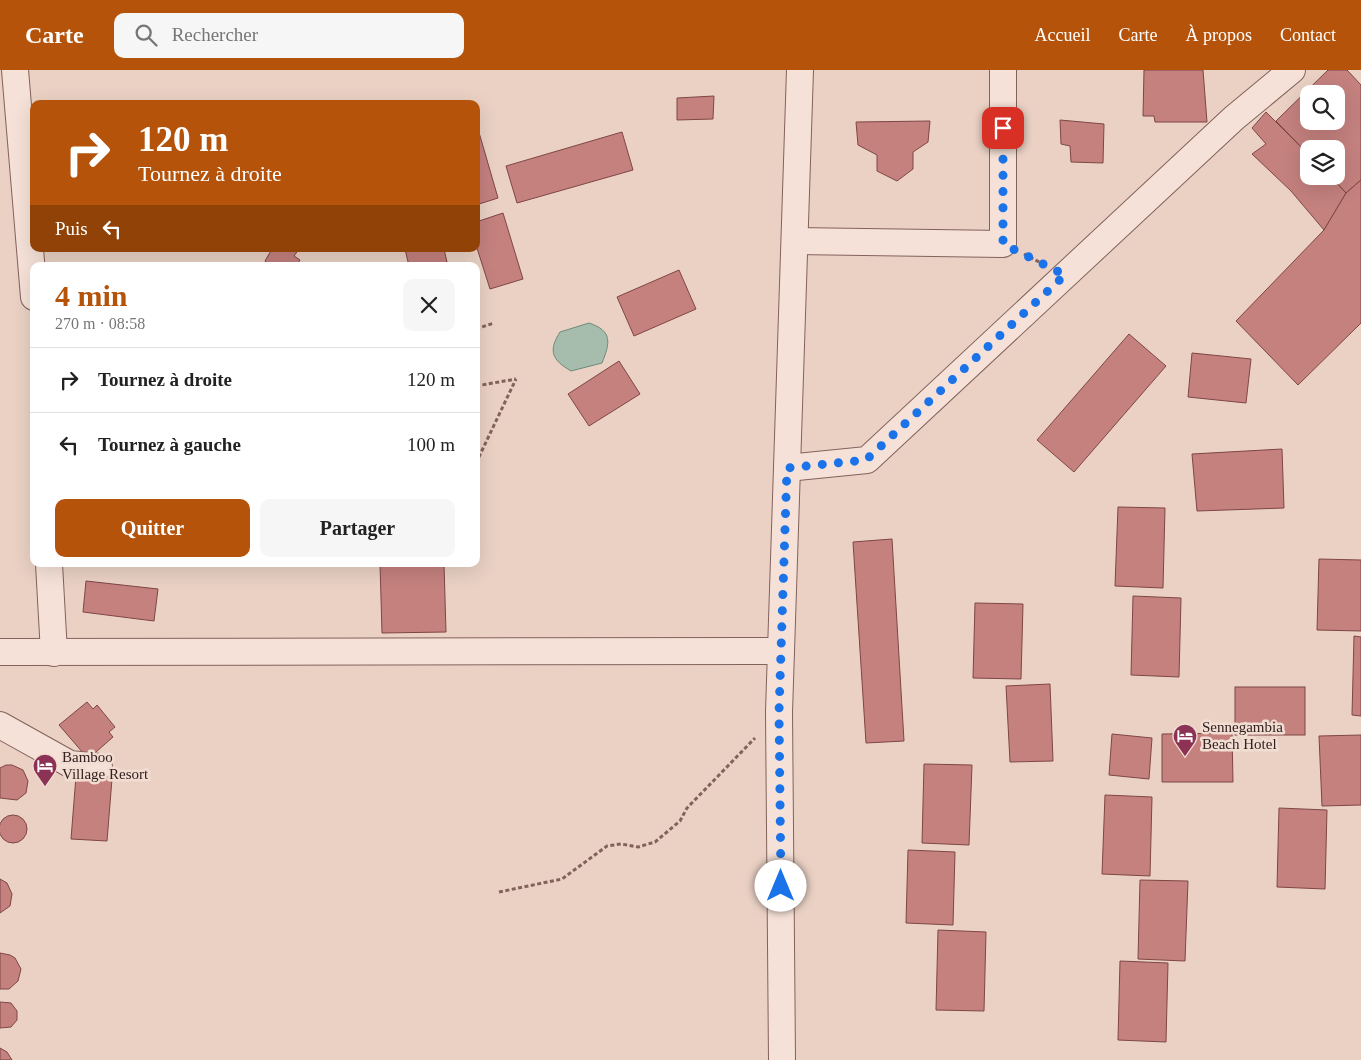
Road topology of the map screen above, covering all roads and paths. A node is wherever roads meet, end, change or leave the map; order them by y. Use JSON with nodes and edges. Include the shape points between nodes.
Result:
{"nodes":[{"id":1,"x":15,"y":70,"type":"edge"},
{"id":2,"x":800,"y":70,"type":"edge"},
{"id":3,"x":1003,"y":70,"type":"edge"},
{"id":4,"x":1292,"y":70,"type":"edge"},
{"id":5,"x":795,"y":242,"type":"junction"},
{"id":6,"x":1003,"y":244,"type":"junction"},
{"id":7,"x":30,"y":249,"type":"edge"},
{"id":8,"x":1065,"y":275,"type":"junction"},
{"id":9,"x":494,"y":323,"type":"dead end"},
{"id":10,"x":480,"y":328,"type":"edge"},
{"id":11,"x":480,"y":385,"type":"edge"},
{"id":12,"x":480,"y":455,"type":"edge"},
{"id":13,"x":787,"y":468,"type":"junction"},
{"id":14,"x":49,"y":567,"type":"edge"},
{"id":15,"x":0,"y":652,"type":"edge"},
{"id":16,"x":781,"y":652,"type":"junction"},
{"id":17,"x":54,"y":653,"type":"junction"},
{"id":18,"x":779,"y":712,"type":"junction"},
{"id":19,"x":0,"y":725,"type":"edge"},
{"id":20,"x":99,"y":767,"type":"dead end"},
{"id":21,"x":499,"y":892,"type":"dead end"},
{"id":22,"x":782,"y":1060,"type":"edge"}],
"edges":[{"from":1,"to":7,"type":"street"},
{"from":2,"to":5,"type":"street"},
{"from":3,"to":6,"type":"street"},
{"from":4,"to":8,"type":"street","via":[[1234,118]]},
{"from":5,"to":6,"type":"street"},
{"from":5,"to":13,"type":"street"},
{"from":6,"to":8,"type":"path"},
{"from":8,"to":13,"type":"street","via":[[866,460]]},
{"from":9,"to":10,"type":"path"},
{"from":11,"to":12,"type":"path","via":[[516,379]]},
{"from":13,"to":16,"type":"street"},
{"from":14,"to":17,"type":"street"},
{"from":15,"to":17,"type":"street"},
{"from":16,"to":17,"type":"street"},
{"from":16,"to":18,"type":"street"},
{"from":18,"to":21,"type":"path","via":[[687,808],[680,821],[655,842],[638,846],[607,846],[562,879]]},
{"from":18,"to":22,"type":"street"},
{"from":19,"to":20,"type":"street","via":[[70,764]]}]}
